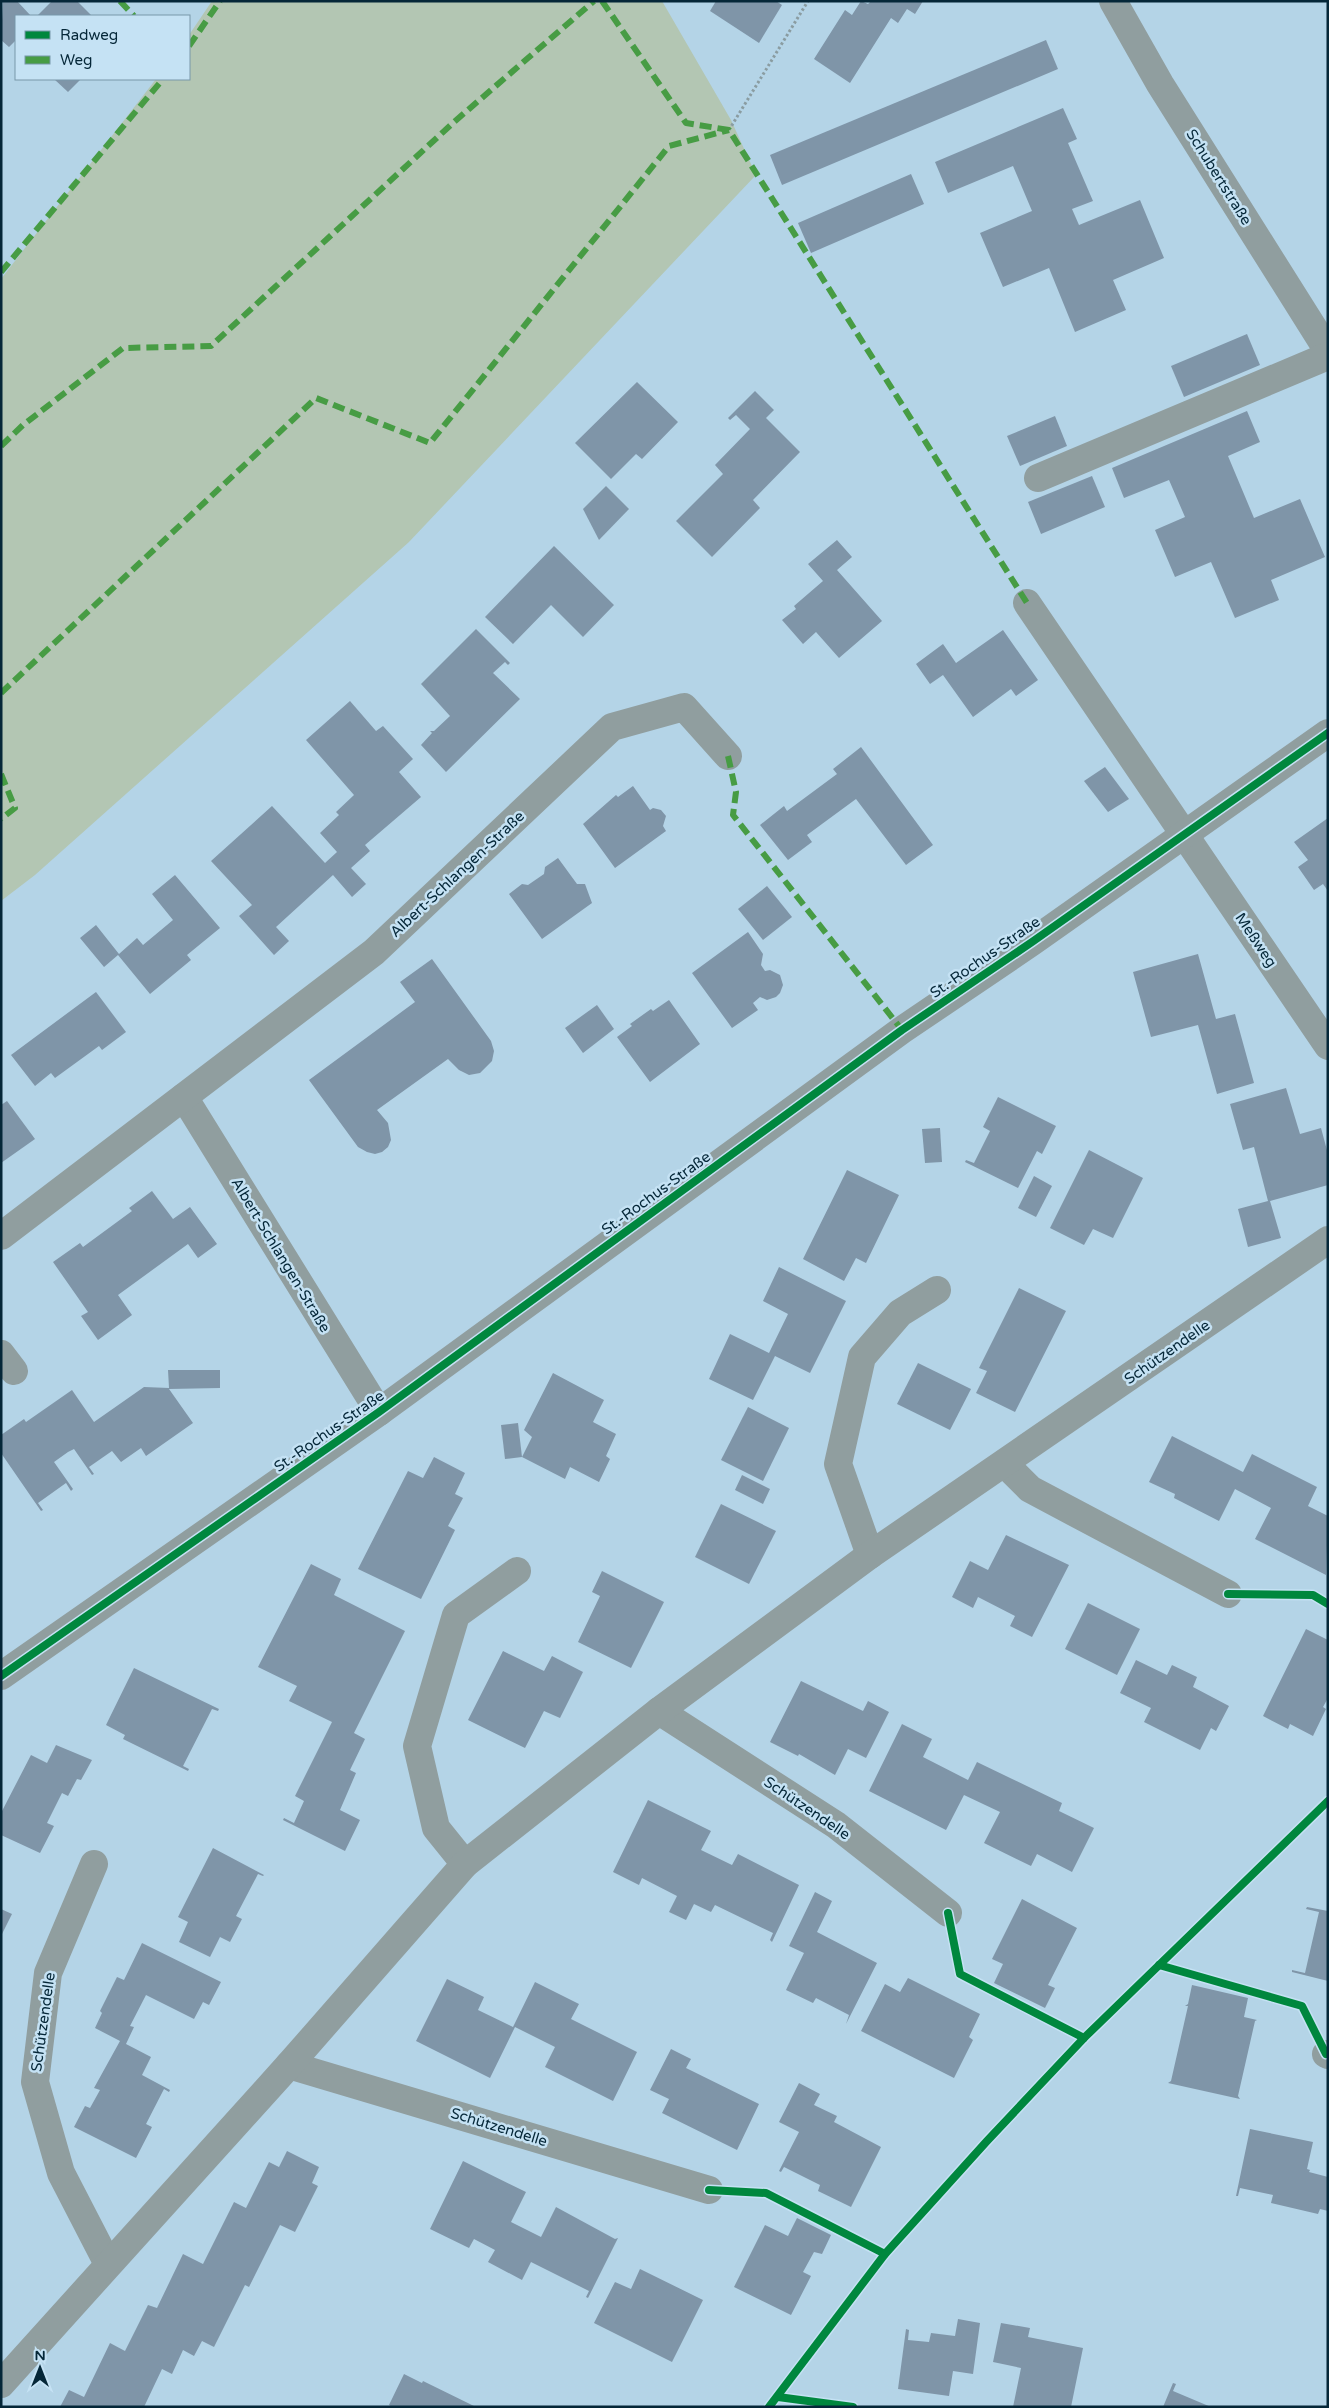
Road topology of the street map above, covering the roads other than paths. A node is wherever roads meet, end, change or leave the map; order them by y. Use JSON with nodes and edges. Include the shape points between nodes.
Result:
{"nodes":[{"id":1,"x":1113,"y":1,"type":"edge"},
{"id":2,"x":1328,"y":351,"type":"edge"},
{"id":3,"x":1328,"y":356,"type":"edge"},
{"id":4,"x":1038,"y":478,"type":"dead end"},
{"id":5,"x":1027,"y":603,"type":"dead end"},
{"id":6,"x":1328,"y":732,"type":"edge"},
{"id":7,"x":728,"y":756,"type":"dead end"},
{"id":8,"x":1185,"y":833,"type":"junction"},
{"id":9,"x":1328,"y":1046,"type":"edge"},
{"id":10,"x":184,"y":1097,"type":"junction"},
{"id":11,"x":1,"y":1236,"type":"edge"},
{"id":12,"x":1328,"y":1240,"type":"edge"},
{"id":13,"x":938,"y":1290,"type":"dead end"},
{"id":14,"x":379,"y":1412,"type":"junction"},
{"id":15,"x":1005,"y":1464,"type":"junction"},
{"id":16,"x":870,"y":1554,"type":"junction"},
{"id":17,"x":517,"y":1570,"type":"dead end"},
{"id":18,"x":1228,"y":1594,"type":"dead end"},
{"id":19,"x":1,"y":1676,"type":"edge"},
{"id":20,"x":659,"y":1711,"type":"junction"},
{"id":21,"x":94,"y":1864,"type":"dead end"},
{"id":22,"x":465,"y":1864,"type":"junction"},
{"id":23,"x":948,"y":1913,"type":"dead end"},
{"id":24,"x":289,"y":2065,"type":"junction"},
{"id":25,"x":709,"y":2190,"type":"dead end"},
{"id":26,"x":108,"y":2264,"type":"junction"},
{"id":27,"x":1,"y":2384,"type":"edge"}],
"edges":[{"from":1,"to":2,"type":"street","name":"Schubertstraße","via":[[1160,84]]},
{"from":3,"to":4,"type":"street"},
{"from":5,"to":8,"type":"street","name":"Meßweg"},
{"from":6,"to":8,"type":"street","name":"St.-Rochus-Straße"},
{"from":7,"to":10,"type":"street","name":"Albert-Schlangen-Straße","via":[[684,707],[612,727],[374,952]]},
{"from":8,"to":9,"type":"street","name":"Meßweg"},
{"from":8,"to":14,"type":"street","name":"St.-Rochus-Straße","via":[[902,1030]]},
{"from":10,"to":11,"type":"street","name":"Albert-Schlangen-Straße"},
{"from":10,"to":14,"type":"street","name":"Albert-Schlangen-Straße"},
{"from":12,"to":15,"type":"street","name":"Schützendelle"},
{"from":13,"to":16,"type":"street","via":[[900,1313],[862,1357],[838,1464]]},
{"from":14,"to":19,"type":"street","name":"St.-Rochus-Straße"},
{"from":15,"to":16,"type":"street","name":"Schützendelle"},
{"from":15,"to":18,"type":"street","via":[[1030,1489]]},
{"from":16,"to":20,"type":"street","name":"Schützendelle"},
{"from":17,"to":22,"type":"street","via":[[456,1615],[417,1746],[436,1828]]},
{"from":20,"to":22,"type":"street","name":"Schützendelle"},
{"from":20,"to":23,"type":"street","name":"Schützendelle","via":[[836,1825]]},
{"from":21,"to":26,"type":"street","name":"Schützendelle","via":[[48,1973],[35,2082],[61,2173]]},
{"from":22,"to":24,"type":"street","name":"Schützendelle"},
{"from":24,"to":25,"type":"street","name":"Schützendelle"},
{"from":24,"to":26,"type":"street","name":"Schützendelle"},
{"from":26,"to":27,"type":"street","name":"Schützendelle"}]}
